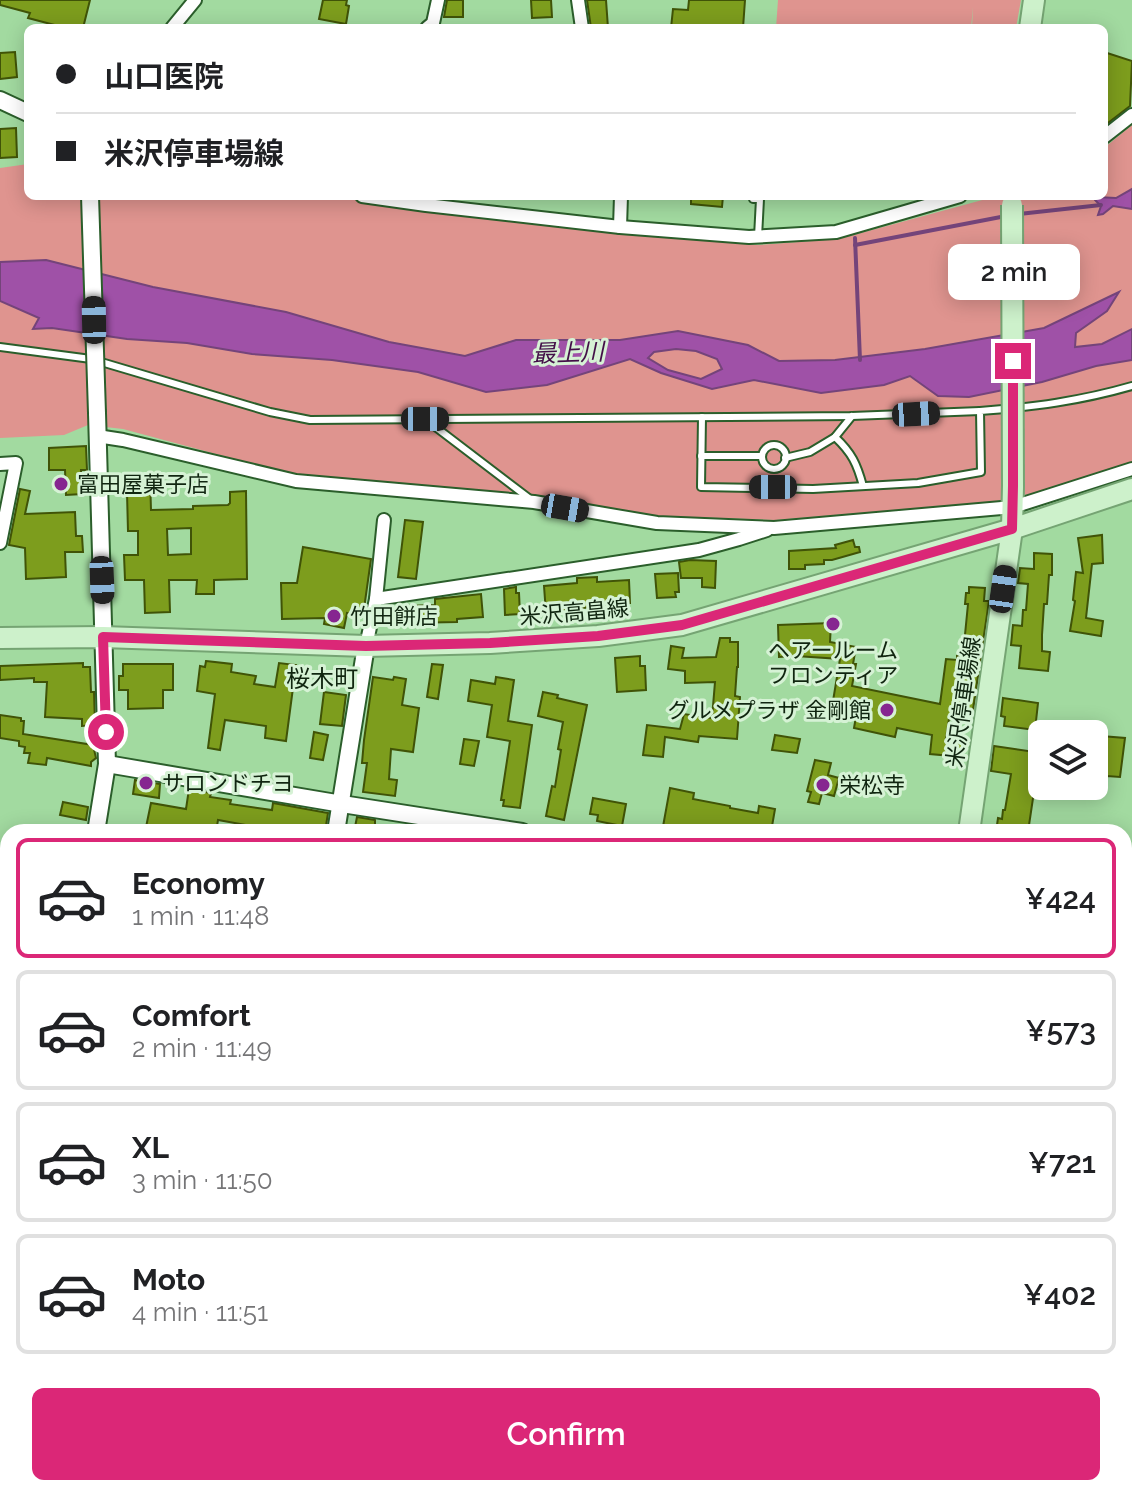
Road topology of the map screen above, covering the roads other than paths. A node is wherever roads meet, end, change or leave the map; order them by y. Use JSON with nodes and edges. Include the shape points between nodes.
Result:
{"nodes":[{"id":1,"x":195,"y":0,"type":"edge"},
{"id":2,"x":438,"y":0,"type":"edge"},
{"id":3,"x":578,"y":0,"type":"edge"},
{"id":4,"x":1034,"y":0,"type":"edge"},
{"id":5,"x":175,"y":24,"type":"edge"},
{"id":6,"x":432,"y":24,"type":"edge"},
{"id":7,"x":581,"y":24,"type":"edge"},
{"id":8,"x":1031,"y":24,"type":"edge"},
{"id":9,"x":4,"y":105,"type":"edge"},
{"id":10,"x":24,"y":112,"type":"edge"},
{"id":11,"x":1132,"y":115,"type":"edge"},
{"id":12,"x":1108,"y":134,"type":"edge"},
{"id":13,"x":90,"y":200,"type":"edge"},
{"id":14,"x":390,"y":200,"type":"edge"},
{"id":15,"x":621,"y":200,"type":"edge"},
{"id":16,"x":760,"y":200,"type":"edge"},
{"id":17,"x":944,"y":200,"type":"edge"},
{"id":18,"x":1012,"y":200,"type":"edge"},
{"id":19,"x":620,"y":227,"type":"junction"},
{"id":20,"x":758,"y":237,"type":"junction"},
{"id":21,"x":0,"y":347,"type":"edge"},
{"id":22,"x":1132,"y":386,"type":"edge"},
{"id":23,"x":980,"y":411,"type":"junction"},
{"id":24,"x":852,"y":416,"type":"junction"},
{"id":25,"x":702,"y":417,"type":"junction"},
{"id":26,"x":425,"y":419,"type":"junction"},
{"id":27,"x":97,"y":436,"type":"junction"},
{"id":28,"x":835,"y":437,"type":"junction"},
{"id":29,"x":701,"y":456,"type":"junction"},
{"id":30,"x":762,"y":456,"type":"junction"},
{"id":31,"x":785,"y":458,"type":"junction"},
{"id":32,"x":0,"y":464,"type":"edge"},
{"id":33,"x":1132,"y":469,"type":"edge"},
{"id":34,"x":863,"y":486,"type":"junction"},
{"id":35,"x":1132,"y":489,"type":"edge"},
{"id":36,"x":1013,"y":496,"type":"junction"},
{"id":37,"x":534,"y":502,"type":"junction"},
{"id":38,"x":384,"y":520,"type":"dead end"},
{"id":39,"x":774,"y":528,"type":"junction"},
{"id":40,"x":1012,"y":529,"type":"junction"},
{"id":41,"x":0,"y":543,"type":"edge"},
{"id":42,"x":376,"y":599,"type":"junction"},
{"id":43,"x":103,"y":637,"type":"junction"},
{"id":44,"x":0,"y":638,"type":"edge"},
{"id":45,"x":366,"y":646,"type":"junction"},
{"id":46,"x":107,"y":764,"type":"junction"},
{"id":47,"x":342,"y":804,"type":"junction"},
{"id":48,"x":97,"y":824,"type":"edge"},
{"id":49,"x":338,"y":824,"type":"edge"},
{"id":50,"x":471,"y":824,"type":"edge"},
{"id":51,"x":970,"y":824,"type":"edge"},
{"id":52,"x":741,"y":1496,"type":"edge"},
{"id":53,"x":748,"y":1496,"type":"edge"}],
"edges":[{"from":1,"to":5,"type":"street"},
{"from":2,"to":6,"type":"street"},
{"from":3,"to":7,"type":"street"},
{"from":4,"to":8,"type":"main road"},
{"from":9,"to":10,"type":"street"},
{"from":11,"to":12,"type":"street"},
{"from":13,"to":27,"type":"street","bridge":true},
{"from":14,"to":19,"type":"street"},
{"from":15,"to":19,"type":"street"},
{"from":16,"to":20,"type":"lane"},
{"from":17,"to":20,"type":"street","via":[[836,232]]},
{"from":18,"to":36,"type":"main road","name":"米沢停車場線","bridge":true},
{"from":19,"to":20,"type":"street"},
{"from":21,"to":26,"type":"lane","via":[[91,359],[310,420]]},
{"from":22,"to":23,"type":"lane","via":[[1043,406]]},
{"from":23,"to":24,"type":"lane"},
{"from":23,"to":34,"type":"lane","via":[[981,472]]},
{"from":24,"to":25,"type":"lane"},
{"from":24,"to":28,"type":"lane"},
{"from":25,"to":26,"type":"lane"},
{"from":25,"to":29,"type":"lane"},
{"from":26,"to":37,"type":"lane"},
{"from":27,"to":37,"type":"street","via":[[296,481]]},
{"from":27,"to":43,"type":"street"},
{"from":28,"to":31,"type":"lane","via":[[810,452]]},
{"from":28,"to":34,"type":"lane","via":[[850,451]]},
{"from":29,"to":30,"type":"lane"},
{"from":29,"to":34,"type":"lane","via":[[701,487]]},
{"from":30,"to":31,"type":"lane","via":[[773,468]]},
{"from":30,"to":31,"type":"lane","via":[[775,445]]},
{"from":32,"to":41,"type":"street","via":[[16,463]]},
{"from":33,"to":36,"type":"street"},
{"from":35,"to":40,"type":"main road","name":"米沢高畠線"},
{"from":36,"to":39,"type":"street"},
{"from":36,"to":40,"type":"main road","name":"米沢停車場線"},
{"from":37,"to":39,"type":"street","via":[[657,523]]},
{"from":38,"to":42,"type":"street"},
{"from":39,"to":42,"type":"street","via":[[699,550]]},
{"from":40,"to":45,"type":"main road","name":"米沢高畠線","via":[[682,625],[598,636]]},
{"from":40,"to":51,"type":"main road","name":"米沢停車場線"},
{"from":42,"to":45,"type":"street"},
{"from":43,"to":44,"type":"main road","name":"米沢高畠線"},
{"from":43,"to":45,"type":"main road","name":"米沢高畠線"},
{"from":43,"to":46,"type":"street"},
{"from":45,"to":47,"type":"street"},
{"from":46,"to":47,"type":"street"},
{"from":46,"to":48,"type":"street"},
{"from":47,"to":49,"type":"street"},
{"from":47,"to":50,"type":"street"},
{"from":52,"to":53,"type":"street"}]}
